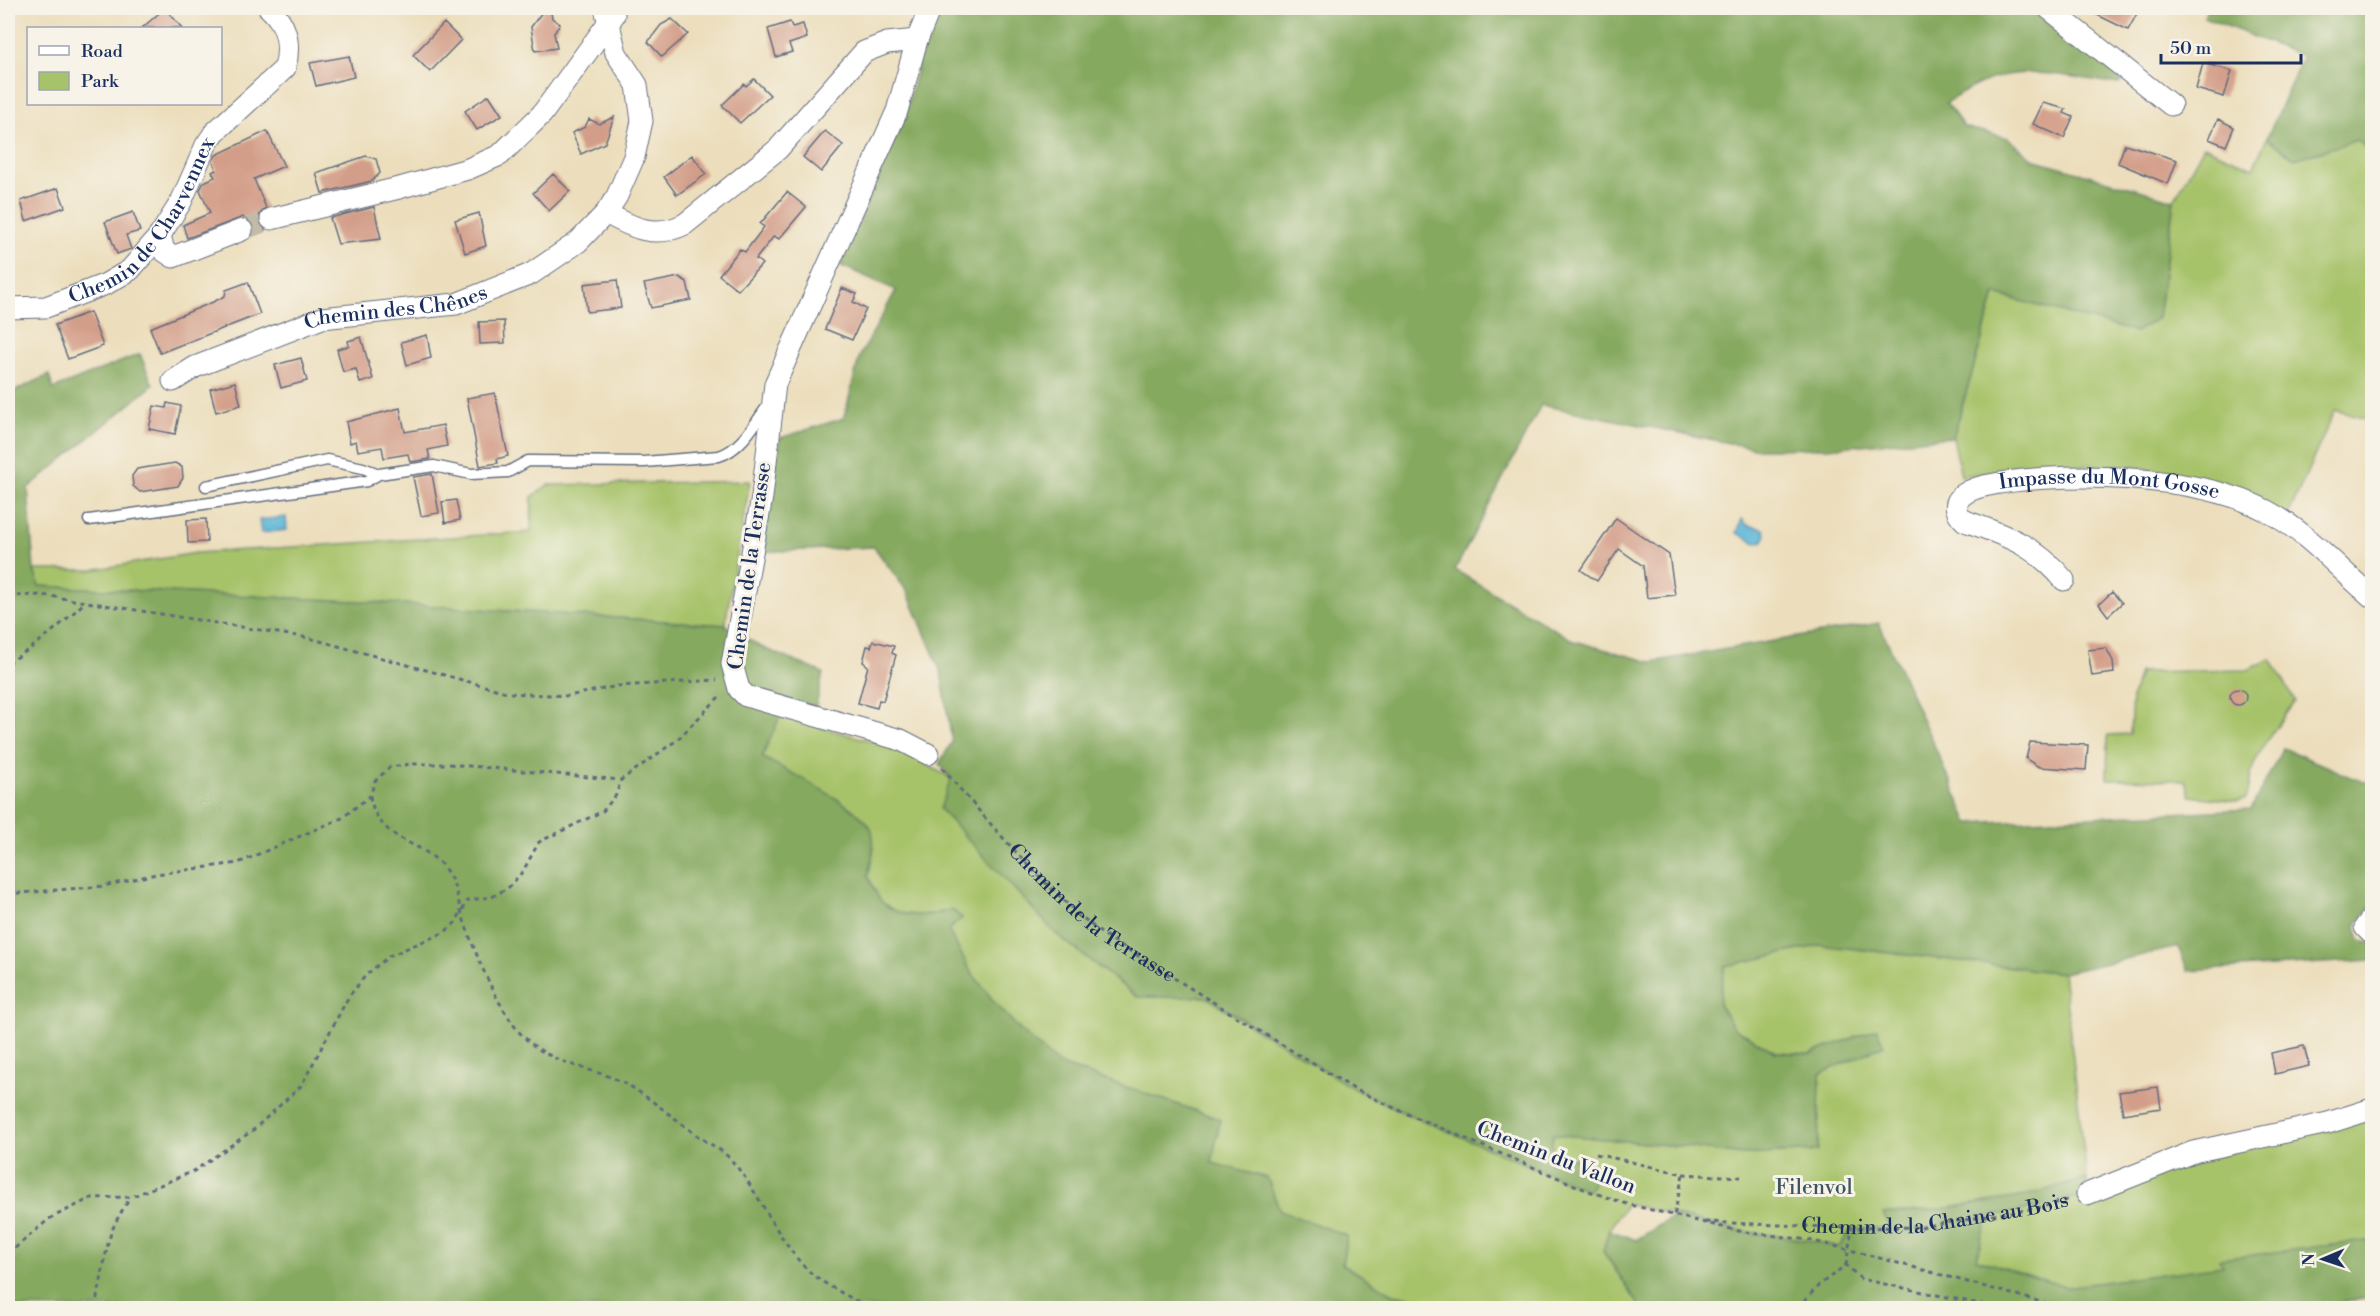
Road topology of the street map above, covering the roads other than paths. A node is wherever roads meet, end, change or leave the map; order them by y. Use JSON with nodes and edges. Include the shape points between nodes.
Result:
{"nodes":[{"id":1,"x":930,"y":8,"type":"edge"},
{"id":2,"x":2048,"y":8,"type":"edge"},
{"id":3,"x":282,"y":11,"type":"edge"},
{"id":4,"x":611,"y":12,"type":"edge"},
{"id":5,"x":916,"y":40,"type":"junction"},
{"id":6,"x":2171,"y":105,"type":"dead end"},
{"id":7,"x":606,"y":213,"type":"junction"},
{"id":8,"x":271,"y":219,"type":"tunnel mouth"},
{"id":9,"x":242,"y":230,"type":"tunnel mouth"},
{"id":10,"x":160,"y":235,"type":"junction"},
{"id":11,"x":8,"y":308,"type":"edge"},
{"id":12,"x":173,"y":381,"type":"dead end"},
{"id":13,"x":771,"y":401,"type":"junction"},
{"id":14,"x":379,"y":474,"type":"junction"},
{"id":15,"x":206,"y":486,"type":"dead end"},
{"id":16,"x":89,"y":520,"type":"dead end"},
{"id":17,"x":2064,"y":580,"type":"dead end"},
{"id":18,"x":2373,"y":597,"type":"edge"},
{"id":19,"x":928,"y":754,"type":"road end"},
{"id":20,"x":2373,"y":918,"type":"edge"},
{"id":21,"x":2373,"y":934,"type":"edge"},
{"id":22,"x":2373,"y":1109,"type":"edge"},
{"id":23,"x":2087,"y":1194,"type":"road end"}],
"edges":[{"from":1,"to":5,"type":"street","name":"Chemin de la Terrasse"},
{"from":2,"to":6,"type":"street"},
{"from":3,"to":10,"type":"street","name":"Chemin de Charvennex","via":[[287,37],[285,68],[215,132]]},
{"from":4,"to":7,"type":"street","name":"Chemin des Chênes","via":[[616,52],[637,85],[642,121],[631,164]]},
{"from":4,"to":8,"type":"street","name":"Chemin des Chênes","via":[[542,114],[500,156],[468,169]]},
{"from":5,"to":7,"type":"street","via":[[887,43],[864,52],[778,149],[685,224],[650,232]]},
{"from":5,"to":13,"type":"street","name":"Chemin de la Terrasse","via":[[897,111],[780,369]]},
{"from":7,"to":12,"type":"street","name":"Chemin des Chênes","via":[[578,242],[547,264],[456,304],[322,318],[195,367]]},
{"from":9,"to":10,"type":"street","via":[[173,257],[164,251]]},
{"from":10,"to":11,"type":"street","name":"Chemin de Charvennex","via":[[120,277],[46,307]]},
{"from":13,"to":14,"type":"lane","via":[[735,447],[719,456],[644,462],[528,461],[507,472],[471,474],[434,466]]},
{"from":13,"to":19,"type":"street","name":"Chemin de la Terrasse","via":[[762,497],[732,664],[734,678],[746,696],[902,740]]},
{"from":14,"to":15,"type":"lane","via":[[327,460]]},
{"from":14,"to":16,"type":"lane","via":[[367,481]]},
{"from":17,"to":18,"type":"street","name":"Impasse du Mont Gosse","via":[[2047,560],[2016,539],[1965,521],[1959,515],[1959,497],[1966,490],[2058,477],[2148,480],[2202,490],[2266,510],[2307,538]]},
{"from":20,"to":21,"type":"street","via":[[2365,927]]},
{"from":22,"to":23,"type":"street","name":"Chemin de la Chaine au Bois","via":[[2328,1123],[2193,1152]]}]}
